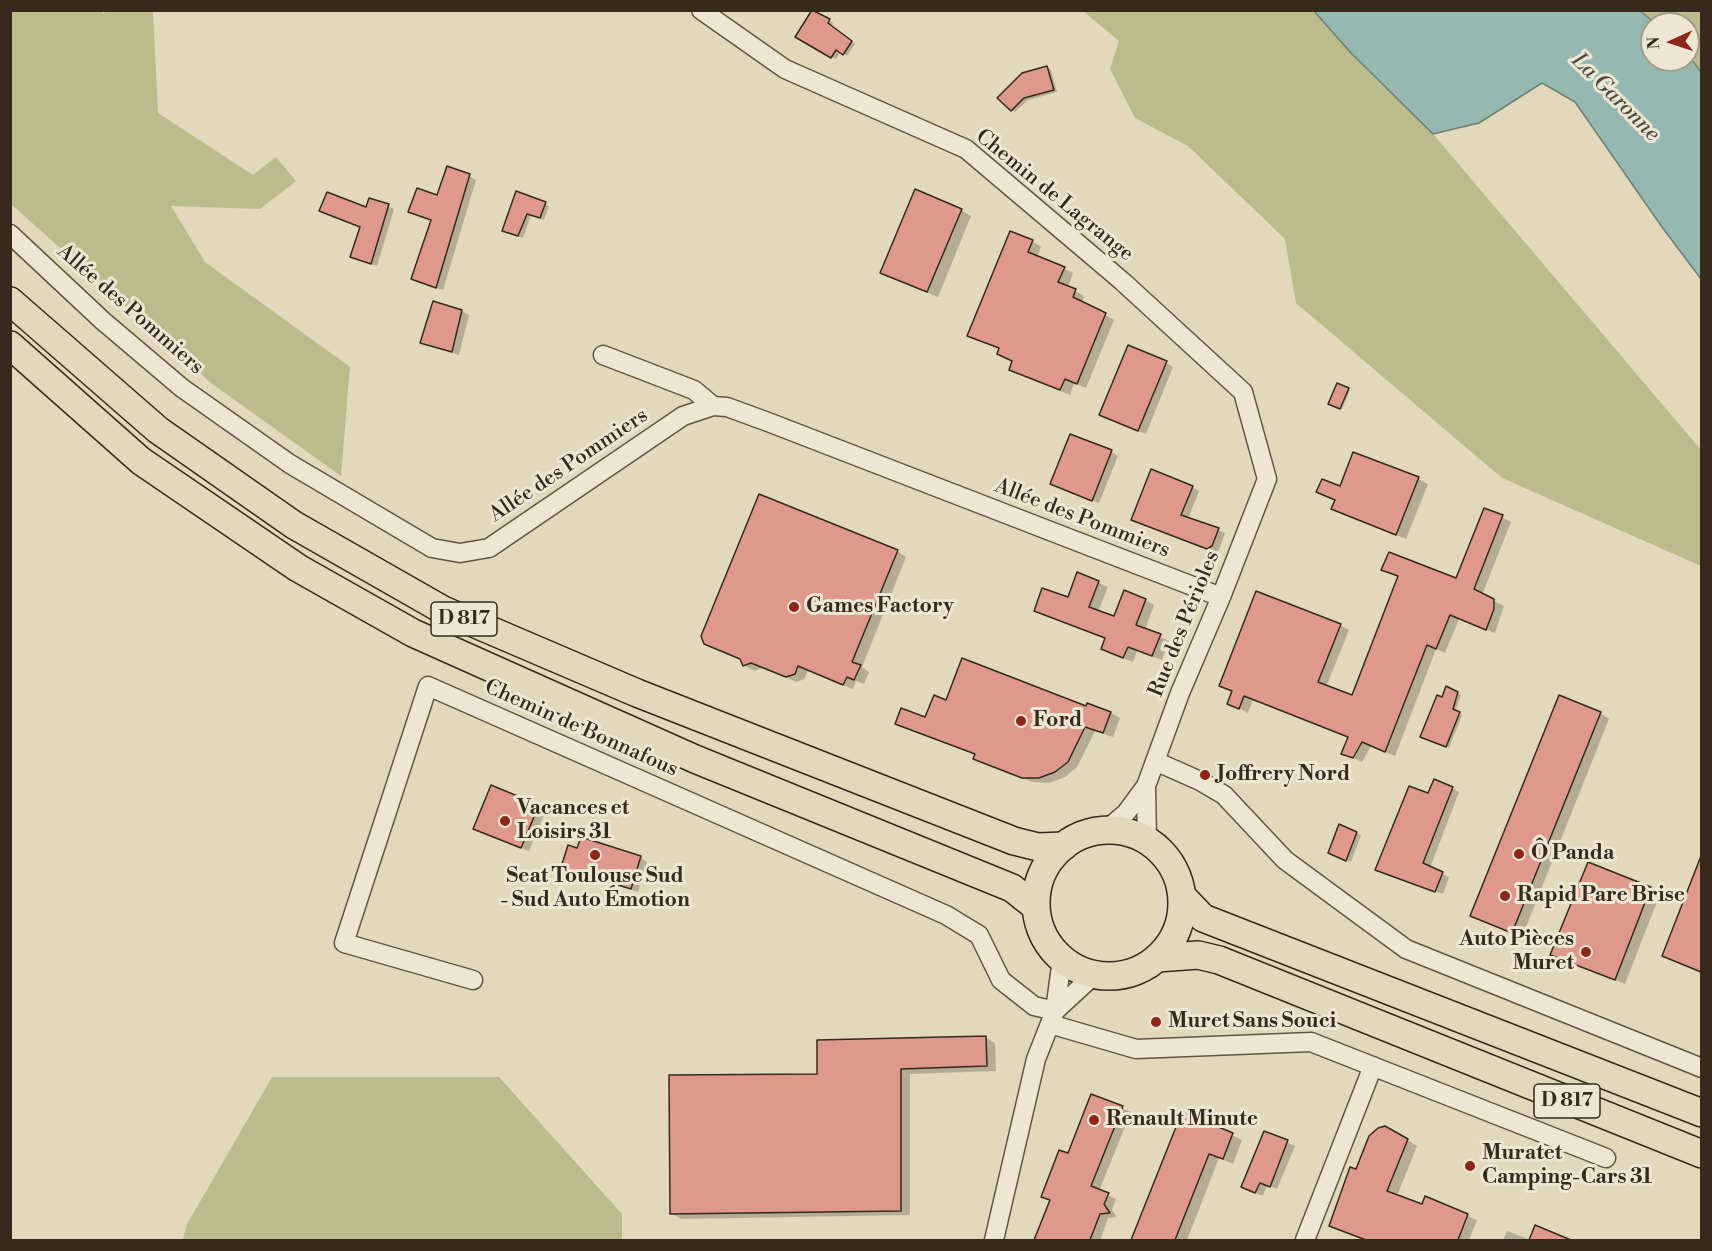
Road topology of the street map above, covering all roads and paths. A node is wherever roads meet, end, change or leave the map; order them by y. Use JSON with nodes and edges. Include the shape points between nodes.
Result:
{"nodes":[{"id":1,"x":701,"y":10,"type":"edge"},
{"id":2,"x":10,"y":234,"type":"edge"},
{"id":3,"x":10,"y":301,"type":"edge"},
{"id":4,"x":10,"y":345,"type":"edge"},
{"id":5,"x":603,"y":355,"type":"dead end"},
{"id":6,"x":713,"y":406,"type":"junction"},
{"id":7,"x":1267,"y":479,"type":"joint"},
{"id":8,"x":1221,"y":597,"type":"junction"},
{"id":9,"x":1155,"y":761,"type":"junction"},
{"id":10,"x":1146,"y":786,"type":"junction"},
{"id":11,"x":1106,"y":830,"type":"junction"},
{"id":12,"x":1147,"y":840,"type":"junction"},
{"id":13,"x":1064,"y":846,"type":"junction"},
{"id":14,"x":1182,"y":897,"type":"junction"},
{"id":15,"x":1036,"y":907,"type":"junction"},
{"id":16,"x":1157,"y":958,"type":"junction"},
{"id":17,"x":1062,"y":959,"type":"junction"},
{"id":18,"x":1094,"y":975,"type":"junction"},
{"id":19,"x":472,"y":980,"type":"dead end"},
{"id":20,"x":1052,"y":1017,"type":"junction"},
{"id":21,"x":1373,"y":1066,"type":"junction"},
{"id":22,"x":1701,"y":1068,"type":"edge"},
{"id":23,"x":1701,"y":1113,"type":"edge"},
{"id":24,"x":1701,"y":1154,"type":"edge"},
{"id":25,"x":1606,"y":1158,"type":"dead end"},
{"id":26,"x":994,"y":1240,"type":"edge"},
{"id":27,"x":1305,"y":1240,"type":"edge"}],
"edges":[{"from":1,"to":7,"type":"street","name":"Chemin de Lagrange","via":[[785,69],[966,149],[1122,281],[1243,392]]},
{"from":2,"to":6,"type":"street","name":"Allée des Pommiers","via":[[182,388],[290,464],[432,548],[460,554],[489,548],[682,416]]},
{"from":3,"to":13,"type":"main road","number":"D 817","via":[[158,430],[294,525],[443,610],[637,693],[1014,841],[1038,847]]},
{"from":4,"to":15,"type":"main road","number":"D 817","via":[[150,467],[298,568],[412,633],[695,759],[1012,888]]},
{"from":5,"to":6,"type":"street","via":[[694,390]]},
{"from":6,"to":8,"type":"street","name":"Allée des Pommiers","via":[[728,407],[768,422]]},
{"from":7,"to":8,"type":"street","name":"Rue des Périoles"},
{"from":8,"to":9,"type":"street","name":"Rue des Périoles"},
{"from":9,"to":10,"type":"street","name":"Rue des Périoles"},
{"from":9,"to":22,"type":"street","via":[[1224,795],[1284,860],[1406,950]]},
{"from":10,"to":11,"type":"street","name":"Rue des Périoles","via":[[1126,813]]},
{"from":10,"to":12,"type":"street","name":"Rue des Périoles"},
{"from":11,"to":12,"type":"main road"},
{"from":11,"to":13,"type":"main road","via":[[1091,832]]},
{"from":12,"to":14,"type":"main road","via":[[1164,855],[1176,874]]},
{"from":13,"to":15,"type":"main road","via":[[1043,873]]},
{"from":14,"to":16,"type":"main road","via":[[1172,941]]},
{"from":14,"to":23,"type":"main road","number":"D 817","via":[[1198,914],[1221,925]]},
{"from":15,"to":17,"type":"main road","via":[[1043,934]]},
{"from":16,"to":18,"type":"main road","via":[[1138,970],[1116,976]]},
{"from":16,"to":24,"type":"main road","number":"D 817","via":[[1198,955],[1219,960]]},
{"from":17,"to":18,"type":"main road"},
{"from":17,"to":20,"type":"street"},
{"from":18,"to":20,"type":"street"},
{"from":19,"to":20,"type":"street","name":"Chemin de Bonnafous","via":[[344,943],[428,686],[946,915],[979,935],[1001,980]]},
{"from":20,"to":21,"type":"street","via":[[1136,1049],[1311,1042]]},
{"from":20,"to":26,"type":"street","via":[[1036,1059]]},
{"from":21,"to":25,"type":"street"},
{"from":21,"to":27,"type":"street"}]}
